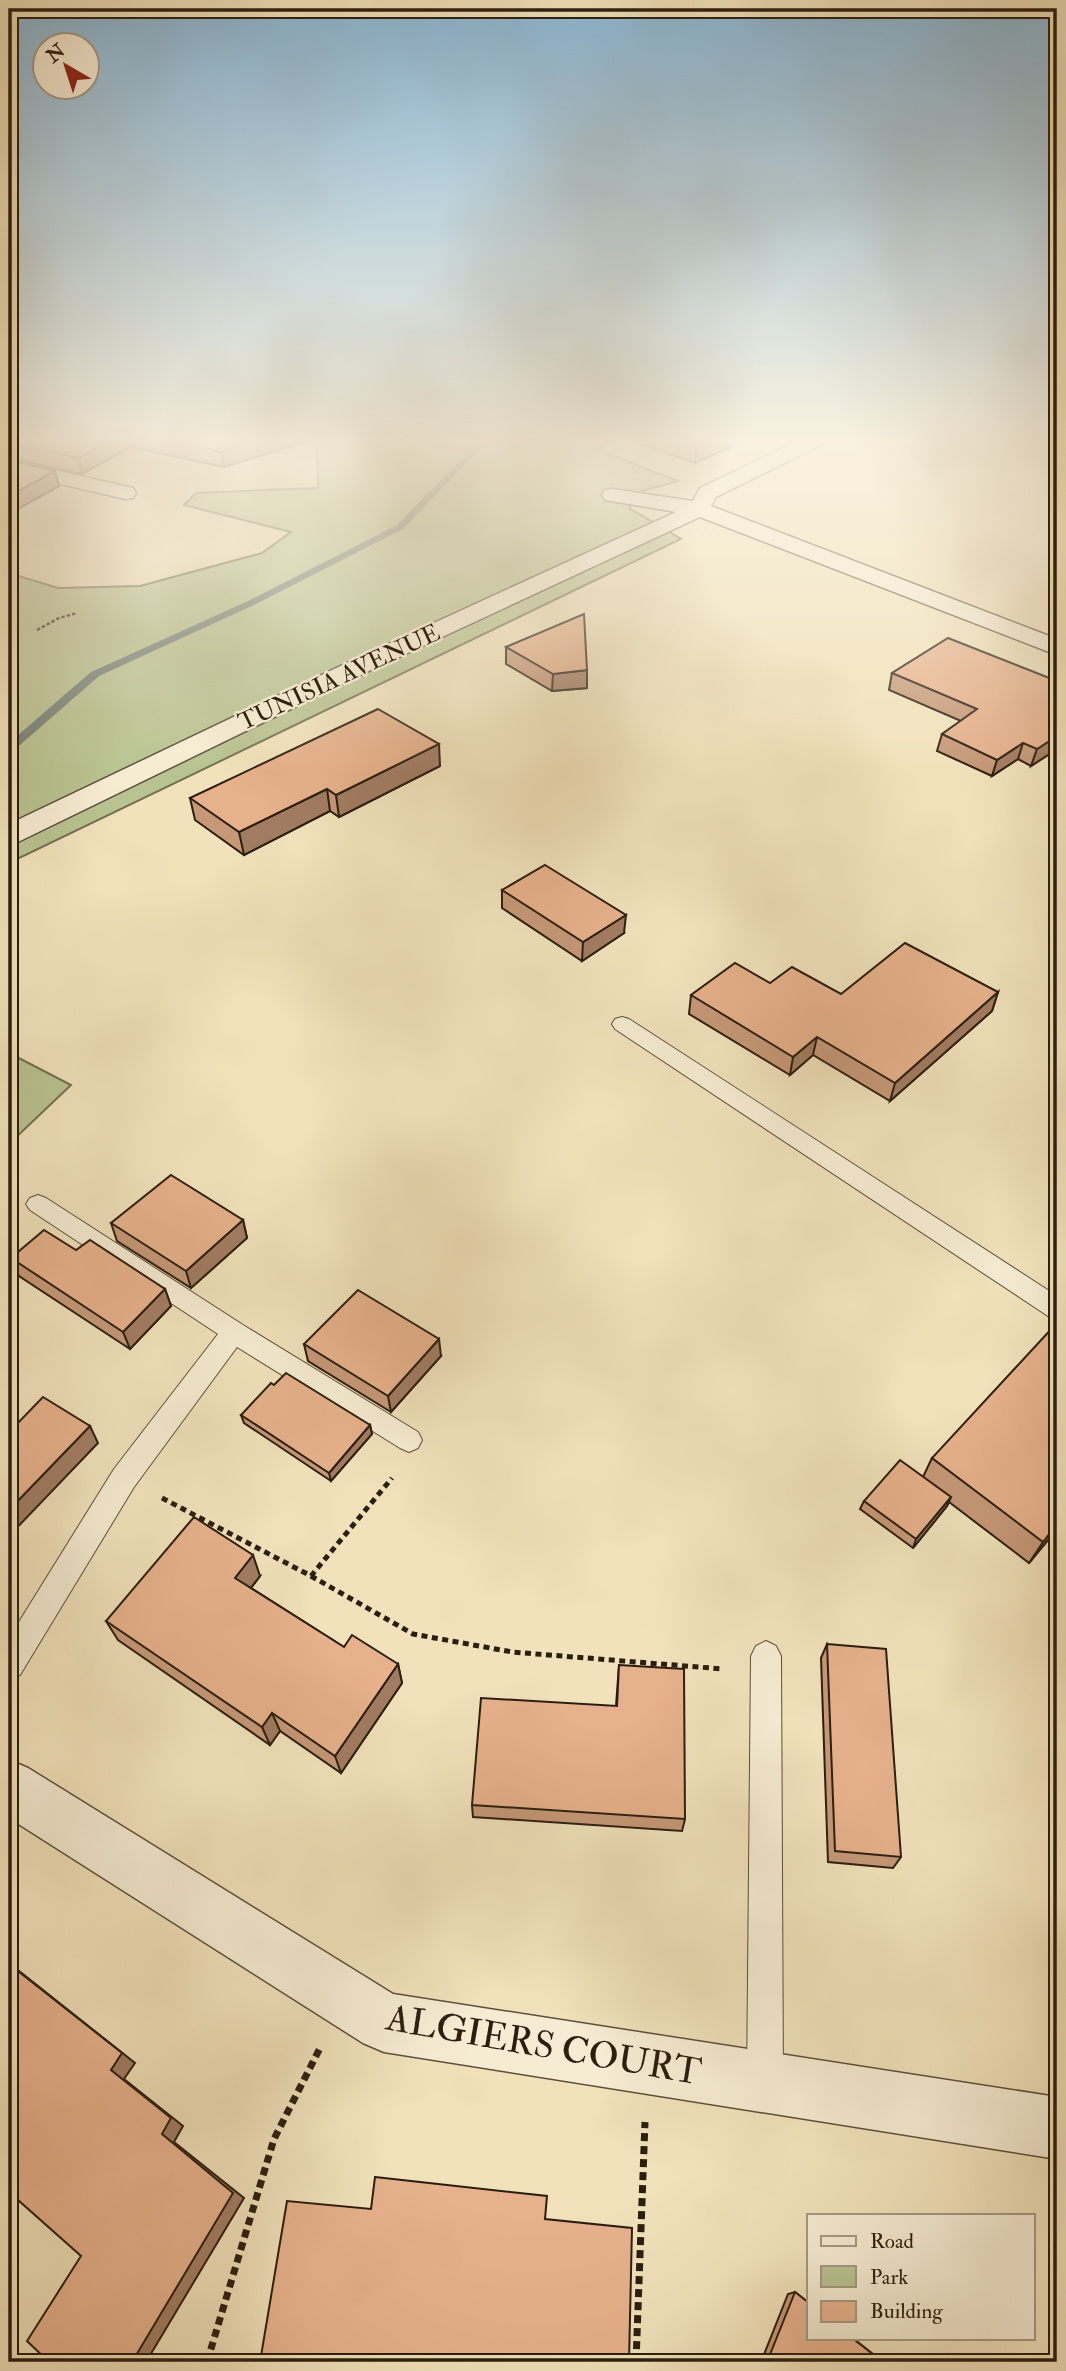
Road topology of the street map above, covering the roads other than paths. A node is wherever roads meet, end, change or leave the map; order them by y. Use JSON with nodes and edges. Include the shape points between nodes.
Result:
{"nodes":[{"id":1,"x":607,"y":552,"type":"edge"},
{"id":2,"x":809,"y":552,"type":"edge"},
{"id":3,"x":1057,"y":648,"type":"edge"},
{"id":4,"x":9,"y":835,"type":"edge"},
{"id":5,"x":622,"y":1024,"type":"dead end"},
{"id":6,"x":38,"y":1204,"type":"dead end"},
{"id":7,"x":1057,"y":1309,"type":"edge"},
{"id":8,"x":234,"y":1332,"type":"junction"},
{"id":9,"x":409,"y":1440,"type":"road end"},
{"id":10,"x":9,"y":1665,"type":"edge"},
{"id":11,"x":766,"y":1665,"type":"road end"},
{"id":12,"x":9,"y":1787,"type":"edge"},
{"id":13,"x":765,"y":2083,"type":"junction"},
{"id":14,"x":1057,"y":2128,"type":"edge"}],
"edges":[{"from":1,"to":4,"type":"street","name":"TUNISIA AVENUE"},
{"from":2,"to":3,"type":"street"},
{"from":5,"to":7,"type":"lane"},
{"from":6,"to":8,"type":"lane"},
{"from":8,"to":9,"type":"lane"},
{"from":8,"to":10,"type":"lane","via":[[124,1479]]},
{"from":11,"to":13,"type":"lane"},
{"from":12,"to":13,"type":"street","name":"ALGIERS COURT","via":[[384,2022]]},
{"from":13,"to":14,"type":"street","name":"ALGIERS COURT"}]}
